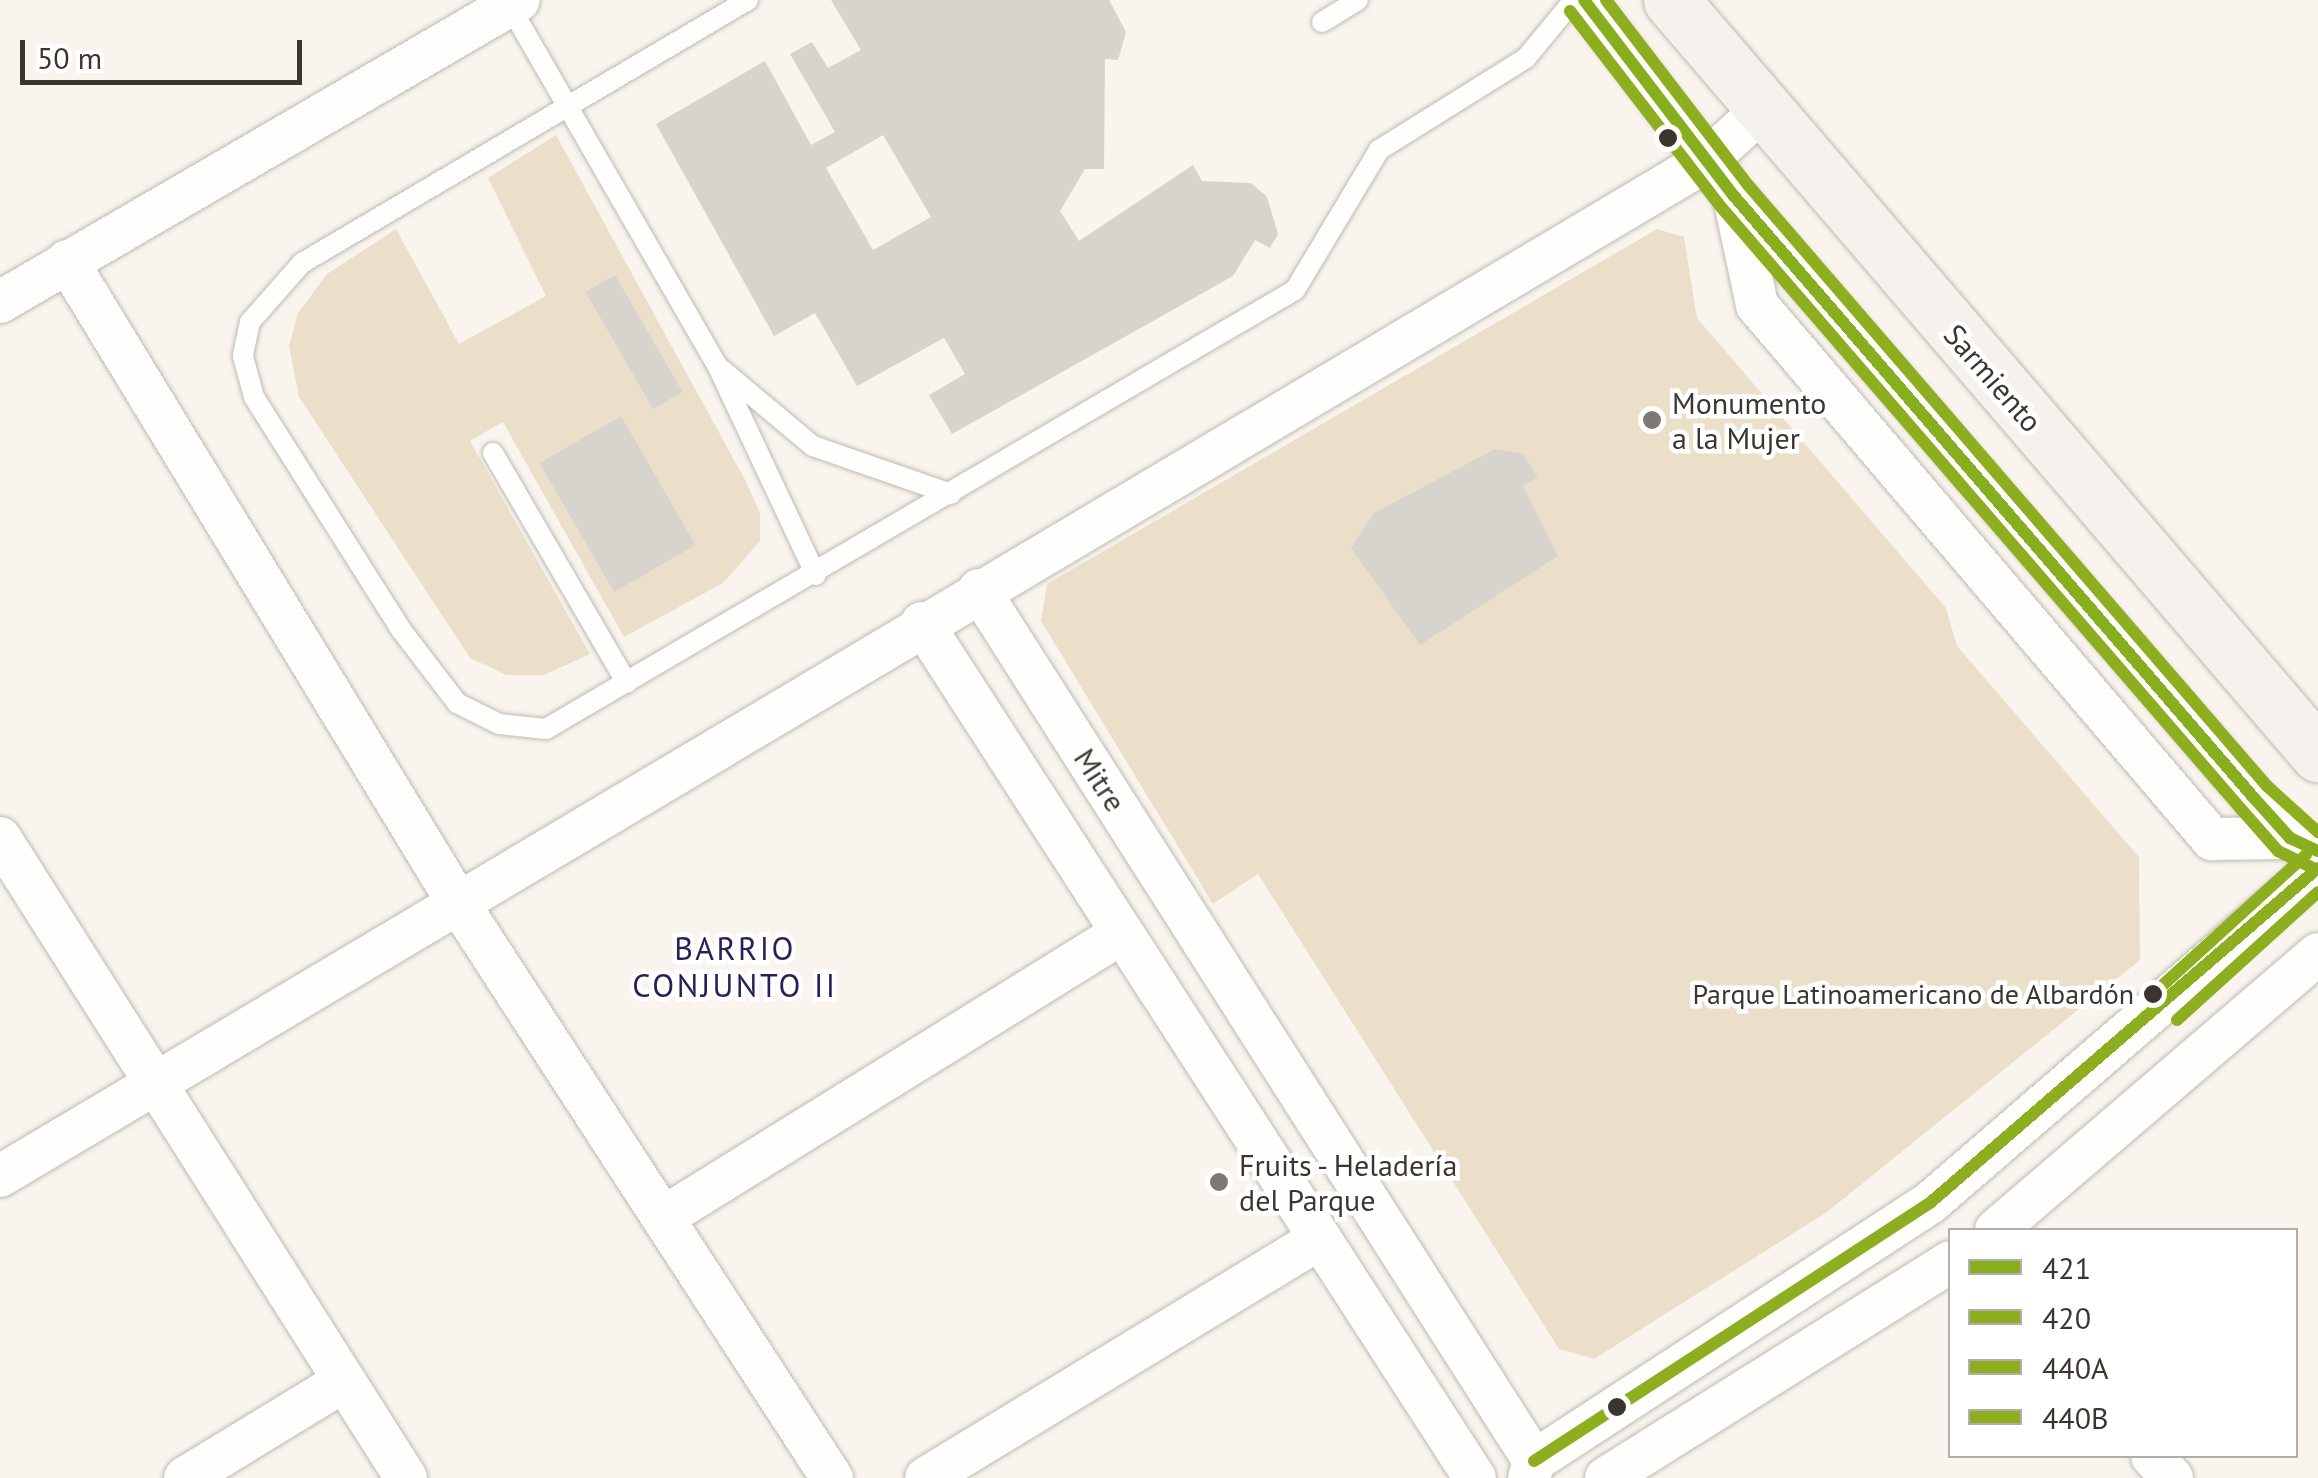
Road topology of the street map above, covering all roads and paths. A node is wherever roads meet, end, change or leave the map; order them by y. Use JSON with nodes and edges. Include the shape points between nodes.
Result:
{"nodes":[{"id":1,"x":748,"y":0,"type":"edge"},
{"id":2,"x":1358,"y":0,"type":"edge"},
{"id":3,"x":1574,"y":0,"type":"edge"},
{"id":4,"x":1584,"y":0,"type":"edge"},
{"id":5,"x":1671,"y":0,"type":"edge"},
{"id":6,"x":514,"y":3,"type":"edge"},
{"id":7,"x":1322,"y":22,"type":"dead end"},
{"id":8,"x":568,"y":102,"type":"junction"},
{"id":9,"x":1761,"y":111,"type":"junction"},
{"id":10,"x":1706,"y":161,"type":"junction"},
{"id":11,"x":1734,"y":196,"type":"junction"},
{"id":12,"x":67,"y":261,"type":"junction"},
{"id":13,"x":0,"y":302,"type":"edge"},
{"id":14,"x":716,"y":366,"type":"junction"},
{"id":15,"x":493,"y":453,"type":"dead end"},
{"id":16,"x":951,"y":494,"type":"junction"},
{"id":17,"x":816,"y":575,"type":"junction"},
{"id":18,"x":979,"y":590,"type":"junction"},
{"id":19,"x":922,"y":624,"type":"junction"},
{"id":20,"x":627,"y":683,"type":"junction"},
{"id":21,"x":2318,"y":754,"type":"edge"},
{"id":22,"x":0,"y":838,"type":"edge"},
{"id":23,"x":2309,"y":852,"type":"edge"},
{"id":24,"x":455,"y":898,"type":"junction"},
{"id":25,"x":1122,"y":933,"type":"junction"},
{"id":26,"x":2318,"y":954,"type":"edge"},
{"id":27,"x":154,"y":1083,"type":"junction"},
{"id":28,"x":0,"y":1176,"type":"edge"},
{"id":29,"x":667,"y":1215,"type":"junction"},
{"id":30,"x":1998,"y":1228,"type":"edge"},
{"id":31,"x":1320,"y":1238,"type":"junction"},
{"id":32,"x":1948,"y":1263,"type":"edge"},
{"id":33,"x":344,"y":1381,"type":"junction"},
{"id":34,"x":2154,"y":1458,"type":"edge"},
{"id":35,"x":1532,"y":1470,"type":"edge"},
{"id":36,"x":185,"y":1478,"type":"edge"},
{"id":37,"x":406,"y":1478,"type":"edge"},
{"id":38,"x":832,"y":1478,"type":"edge"},
{"id":39,"x":926,"y":1478,"type":"edge"},
{"id":40,"x":1474,"y":1478,"type":"edge"},
{"id":41,"x":1606,"y":1478,"type":"edge"},
{"id":42,"x":2172,"y":1478,"type":"edge"}],
"edges":[{"from":1,"to":8,"type":"lane"},
{"from":2,"to":7,"type":"lane"},
{"from":3,"to":16,"type":"lane","via":[[1526,58],[1379,150],[1295,290]]},
{"from":4,"to":10,"type":"street"},
{"from":5,"to":9,"type":"main road","name":"Sarmiento"},
{"from":6,"to":8,"type":"lane"},
{"from":6,"to":12,"type":"street"},
{"from":8,"to":14,"type":"lane"},
{"from":8,"to":20,"type":"lane","via":[[302,262],[265,298],[243,356],[254,396],[457,704],[499,724],[546,729]]},
{"from":9,"to":10,"type":"street"},
{"from":9,"to":21,"type":"main road","name":"Sarmiento"},
{"from":10,"to":11,"type":"street"},
{"from":10,"to":18,"type":"street"},
{"from":11,"to":23,"type":"street"},
{"from":11,"to":23,"type":"street","via":[[1757,305],[2212,840]]},
{"from":12,"to":13,"type":"street"},
{"from":12,"to":24,"type":"street"},
{"from":14,"to":16,"type":"lane","via":[[813,446]]},
{"from":14,"to":17,"type":"lane"},
{"from":15,"to":20,"type":"lane"},
{"from":16,"to":17,"type":"lane"},
{"from":17,"to":20,"type":"lane"},
{"from":18,"to":19,"type":"street"},
{"from":18,"to":35,"type":"street","name":"Mitre"},
{"from":19,"to":24,"type":"street"},
{"from":19,"to":25,"type":"street"},
{"from":22,"to":27,"type":"street"},
{"from":23,"to":35,"type":"street","via":[[1931,1202]]},
{"from":24,"to":27,"type":"street"},
{"from":24,"to":29,"type":"street"},
{"from":25,"to":29,"type":"street"},
{"from":25,"to":31,"type":"street"},
{"from":26,"to":30,"type":"street"},
{"from":27,"to":28,"type":"street"},
{"from":27,"to":33,"type":"street"},
{"from":29,"to":38,"type":"street"},
{"from":31,"to":39,"type":"street"},
{"from":31,"to":40,"type":"street"},
{"from":32,"to":41,"type":"street"},
{"from":33,"to":36,"type":"street"},
{"from":33,"to":37,"type":"street"},
{"from":34,"to":42,"type":"street"}]}
